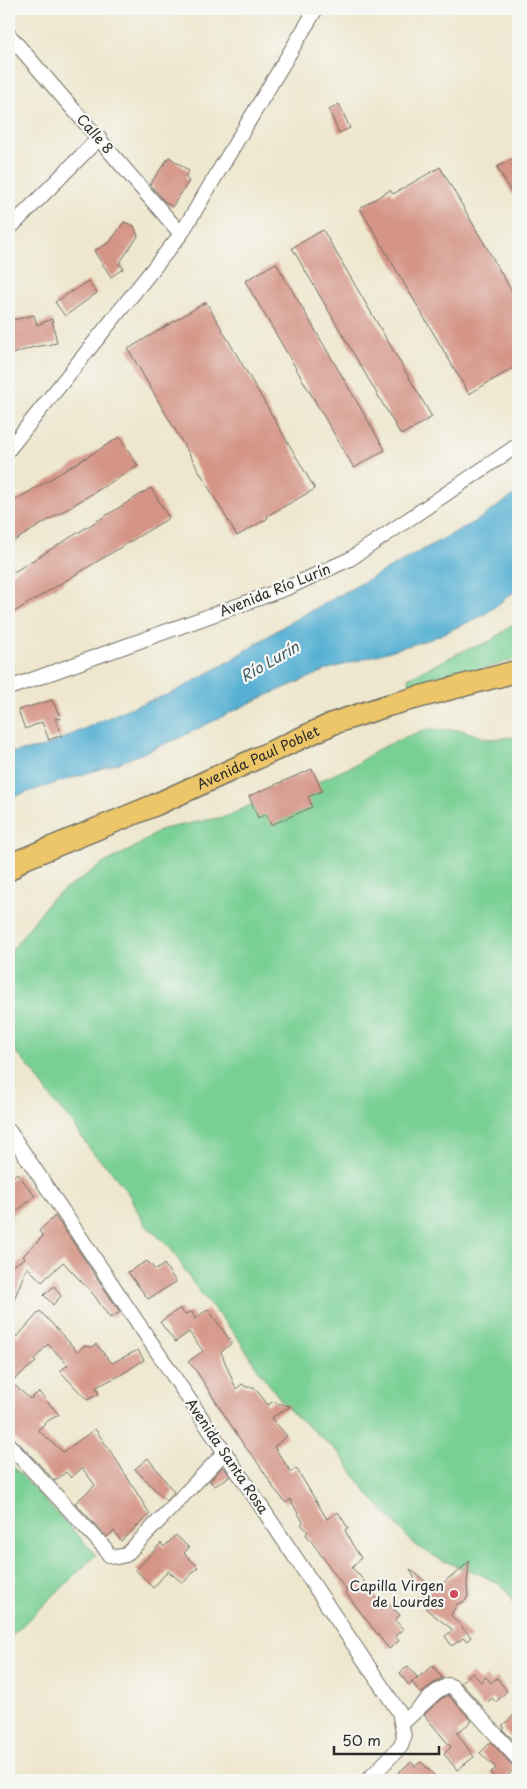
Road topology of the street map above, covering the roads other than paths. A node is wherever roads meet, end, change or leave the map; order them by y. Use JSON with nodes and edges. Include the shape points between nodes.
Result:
{"nodes":[{"id":1,"x":316,"y":9,"type":"edge"},
{"id":2,"x":9,"y":35,"type":"edge"},
{"id":3,"x":98,"y":138,"type":"junction"},
{"id":4,"x":9,"y":229,"type":"edge"},
{"id":5,"x":182,"y":234,"type":"junction"},
{"id":6,"x":518,"y":445,"type":"edge"},
{"id":7,"x":9,"y":448,"type":"edge"},
{"id":8,"x":518,"y":671,"type":"edge"},
{"id":9,"x":9,"y":688,"type":"edge"},
{"id":10,"x":9,"y":870,"type":"edge"},
{"id":11,"x":9,"y":1131,"type":"edge"},
{"id":12,"x":9,"y":1445,"type":"edge"},
{"id":13,"x":225,"y":1452,"type":"junction"},
{"id":14,"x":403,"y":1723,"type":"junction"},
{"id":15,"x":518,"y":1758,"type":"edge"},
{"id":16,"x":368,"y":1780,"type":"edge"}],
"edges":[{"from":1,"to":5,"type":"street"},
{"from":2,"to":3,"type":"street","name":"Calle 8"},
{"from":3,"to":4,"type":"street"},
{"from":3,"to":5,"type":"street","name":"Calle 8"},
{"from":5,"to":7,"type":"street"},
{"from":6,"to":9,"type":"street","name":"Avenida Río Lurín","via":[[350,560],[287,588]]},
{"from":8,"to":10,"type":"main road","name":"Avenida Paul Poblet","via":[[334,723],[155,805],[21,860]]},
{"from":11,"to":13,"type":"street","name":"Avenida Santa Rosa"},
{"from":12,"to":13,"type":"street","via":[[109,1555],[117,1557],[126,1556]]},
{"from":13,"to":14,"type":"street","name":"Avenida Santa Rosa","via":[[399,1712]]},
{"from":14,"to":15,"type":"street","via":[[436,1692],[448,1685],[453,1686]]},
{"from":14,"to":16,"type":"street","via":[[401,1746]]}]}
